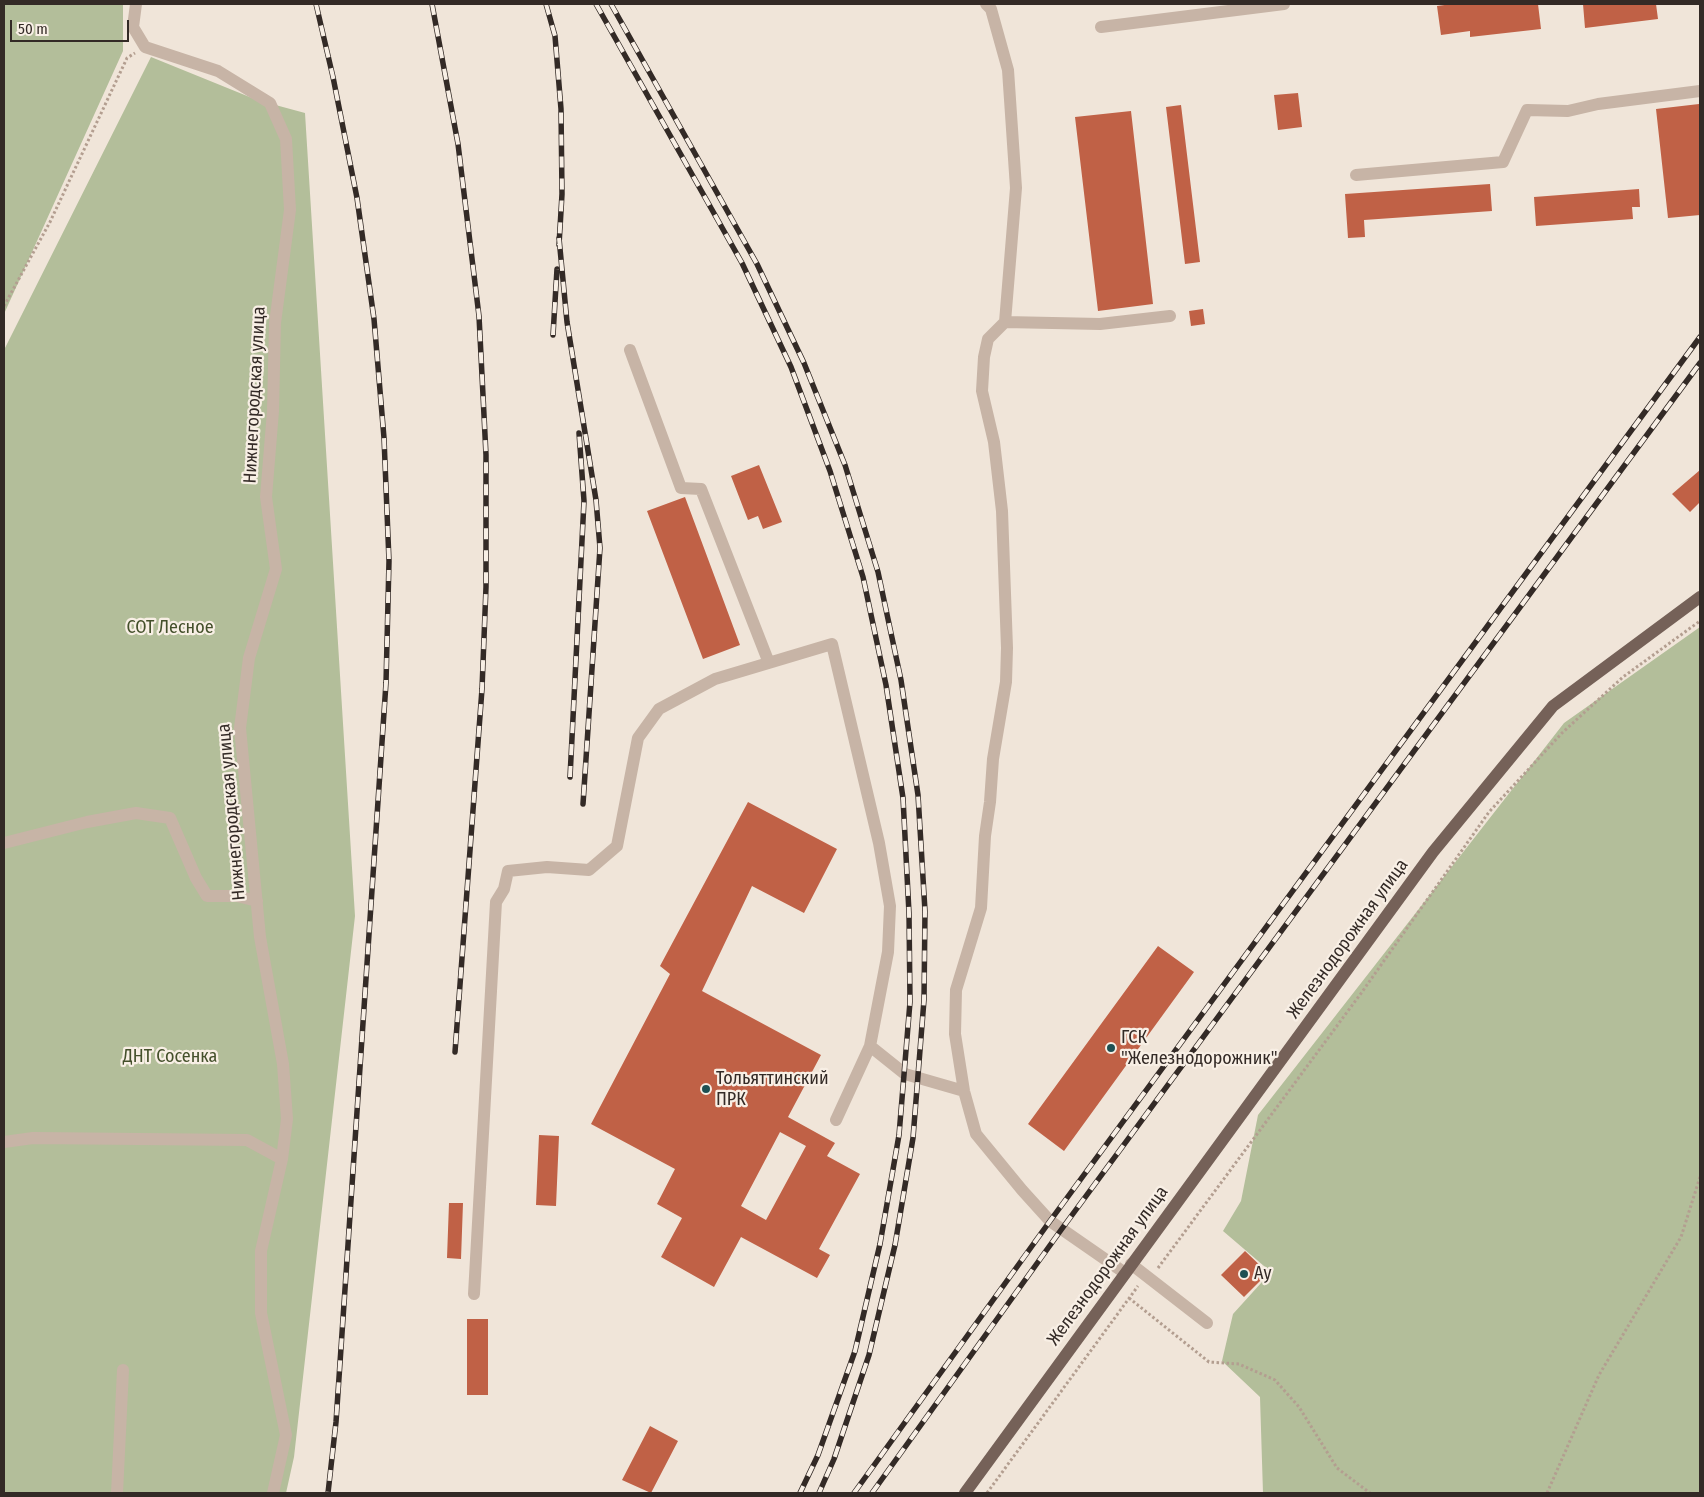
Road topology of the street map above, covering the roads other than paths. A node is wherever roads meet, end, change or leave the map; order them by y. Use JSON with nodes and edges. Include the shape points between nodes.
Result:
{"nodes":[{"id":1,"x":136,"y":4,"type":"edge"},
{"id":2,"x":986,"y":4,"type":"edge"},
{"id":3,"x":1284,"y":4,"type":"edge"},
{"id":4,"x":1101,"y":27,"type":"dead end"},
{"id":5,"x":1700,"y":92,"type":"edge"},
{"id":6,"x":1356,"y":175,"type":"dead end"},
{"id":7,"x":1170,"y":316,"type":"dead end"},
{"id":8,"x":1005,"y":322,"type":"junction"},
{"id":9,"x":630,"y":350,"type":"dead end"},
{"id":10,"x":1700,"y":597,"type":"edge"},
{"id":11,"x":769,"y":663,"type":"junction"},
{"id":12,"x":4,"y":843,"type":"edge"},
{"id":13,"x":257,"y":901,"type":"junction"},
{"id":14,"x":870,"y":1046,"type":"junction"},
{"id":15,"x":964,"y":1091,"type":"junction"},
{"id":16,"x":836,"y":1120,"type":"dead end"},
{"id":17,"x":4,"y":1142,"type":"edge"},
{"id":18,"x":282,"y":1160,"type":"junction"},
{"id":19,"x":1128,"y":1268,"type":"junction"},
{"id":20,"x":474,"y":1294,"type":"dead end"},
{"id":21,"x":1207,"y":1322,"type":"dead end"},
{"id":22,"x":124,"y":1370,"type":"dead end"},
{"id":23,"x":117,"y":1493,"type":"edge"},
{"id":24,"x":273,"y":1493,"type":"edge"},
{"id":25,"x":965,"y":1493,"type":"edge"}],
"edges":[{"from":1,"to":13,"type":"street","name":"Нижнегородская улица","via":[[133,27],[146,47],[218,71],[270,103],[286,139],[290,210],[275,323],[273,411],[266,497],[276,569],[249,658],[240,728]]},
{"from":2,"to":8,"type":"street","via":[[991,9],[1008,70],[1016,188]]},
{"from":3,"to":4,"type":"street"},
{"from":5,"to":6,"type":"street","via":[[1598,104],[1568,111],[1527,110],[1503,162]]},
{"from":7,"to":8,"type":"street","via":[[1100,324]]},
{"from":8,"to":15,"type":"street","via":[[988,338],[982,391],[994,442],[1002,511],[1007,657],[985,836],[981,908],[956,990],[955,1034]]},
{"from":9,"to":11,"type":"street","via":[[681,488],[701,489]]},
{"from":10,"to":19,"type":"main road","name":"Железнодорожная улица","via":[[1553,706],[1433,852]]},
{"from":11,"to":14,"type":"street","via":[[832,644],[879,843],[890,906],[888,952]]},
{"from":11,"to":20,"type":"street","via":[[715,679],[659,709],[638,738],[617,846],[589,870],[547,867],[508,872],[504,889],[496,902]]},
{"from":12,"to":13,"type":"street","via":[[136,812],[170,818],[207,896],[237,896]]},
{"from":13,"to":18,"type":"street","name":"Нижнегородская улица","via":[[260,937],[283,1064],[287,1120]]},
{"from":14,"to":15,"type":"street","via":[[905,1074]]},
{"from":14,"to":16,"type":"street"},
{"from":15,"to":19,"type":"street","via":[[976,1134],[1022,1190],[1061,1230]]},
{"from":17,"to":18,"type":"street","via":[[33,1138],[247,1140]]},
{"from":18,"to":24,"type":"street","name":"Нижнегородская улица","via":[[261,1250],[261,1313],[286,1435]]},
{"from":19,"to":21,"type":"street","via":[[1148,1276]]},
{"from":19,"to":25,"type":"main road","name":"Железнодорожная улица"},
{"from":22,"to":23,"type":"street"}]}
